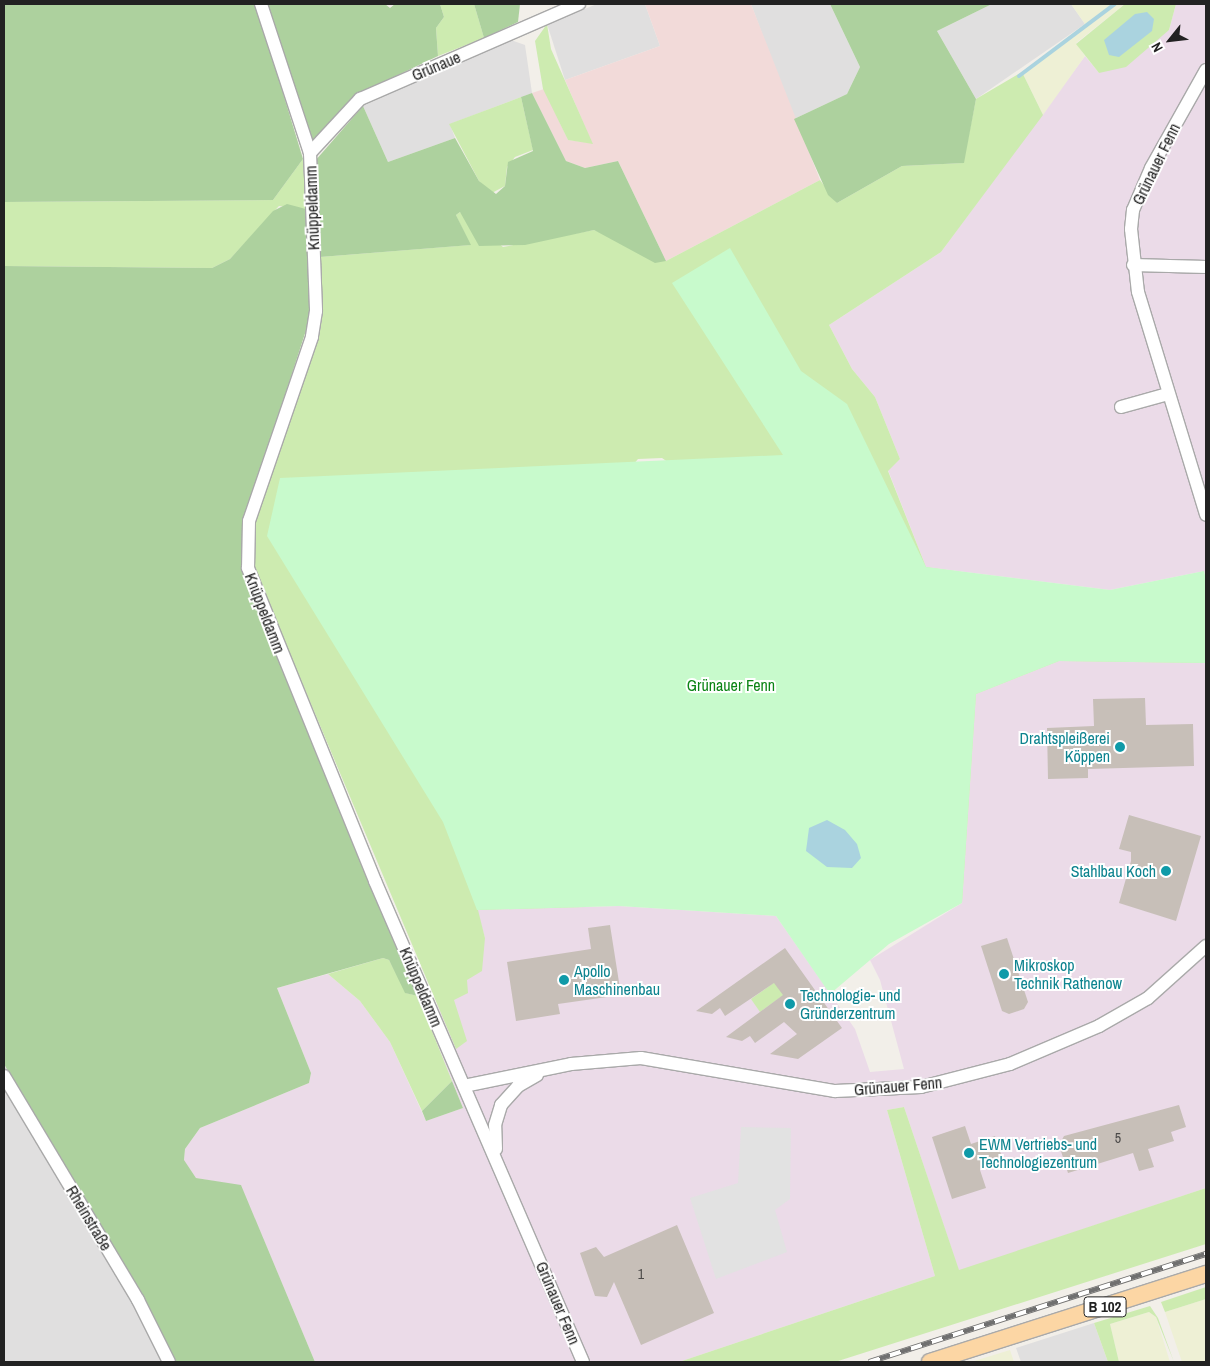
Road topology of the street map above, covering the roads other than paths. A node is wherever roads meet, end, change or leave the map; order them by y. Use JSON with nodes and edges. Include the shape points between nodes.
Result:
{"nodes":[{"id":1,"x":261,"y":4,"type":"edge"},
{"id":2,"x":579,"y":4,"type":"edge"},
{"id":3,"x":1206,"y":70,"type":"edge"},
{"id":4,"x":310,"y":153,"type":"junction"},
{"id":5,"x":1133,"y":265,"type":"junction"},
{"id":6,"x":1206,"y":267,"type":"edge"},
{"id":7,"x":1168,"y":394,"type":"junction"},
{"id":8,"x":1121,"y":407,"type":"dead end"},
{"id":9,"x":1206,"y":511,"type":"edge"},
{"id":10,"x":1206,"y":946,"type":"edge"},
{"id":11,"x":555,"y":1067,"type":"junction"},
{"id":12,"x":4,"y":1076,"type":"edge"},
{"id":13,"x":464,"y":1086,"type":"junction"},
{"id":14,"x":497,"y":1161,"type":"junction"},
{"id":15,"x":1206,"y":1274,"type":"edge"},
{"id":16,"x":169,"y":1362,"type":"edge"},
{"id":17,"x":584,"y":1362,"type":"edge"},
{"id":18,"x":930,"y":1362,"type":"edge"}],
"edges":[{"from":1,"to":4,"type":"street","name":"Knüppeldamm"},
{"from":2,"to":4,"type":"street","name":"Grünaue","via":[[360,99]]},
{"from":3,"to":5,"type":"street","name":"Grünauer Fenn","via":[[1140,192],[1131,229]]},
{"from":4,"to":13,"type":"street","name":"Knüppeldamm","via":[[316,311],[312,337],[249,521],[248,568]]},
{"from":5,"to":6,"type":"street"},
{"from":5,"to":7,"type":"street","name":"Grünauer Fenn"},
{"from":7,"to":8,"type":"street"},
{"from":7,"to":9,"type":"street","name":"Grünauer Fenn"},
{"from":10,"to":11,"type":"street","name":"Grünauer Fenn","via":[[1148,998],[1099,1026],[1010,1064],[921,1087],[835,1091],[766,1082],[653,1058],[615,1058]]},
{"from":11,"to":13,"type":"street","name":"Grünauer Fenn"},
{"from":11,"to":14,"type":"street","name":"Grünauer Fenn","via":[[527,1079],[501,1105],[495,1126]]},
{"from":12,"to":16,"type":"street","name":"Rheinstraße","via":[[138,1300]]},
{"from":13,"to":14,"type":"street","name":"Grünauer Fenn"},
{"from":14,"to":17,"type":"street","name":"Grünauer Fenn"},
{"from":15,"to":18,"type":"main road","number":"B 102"}]}
